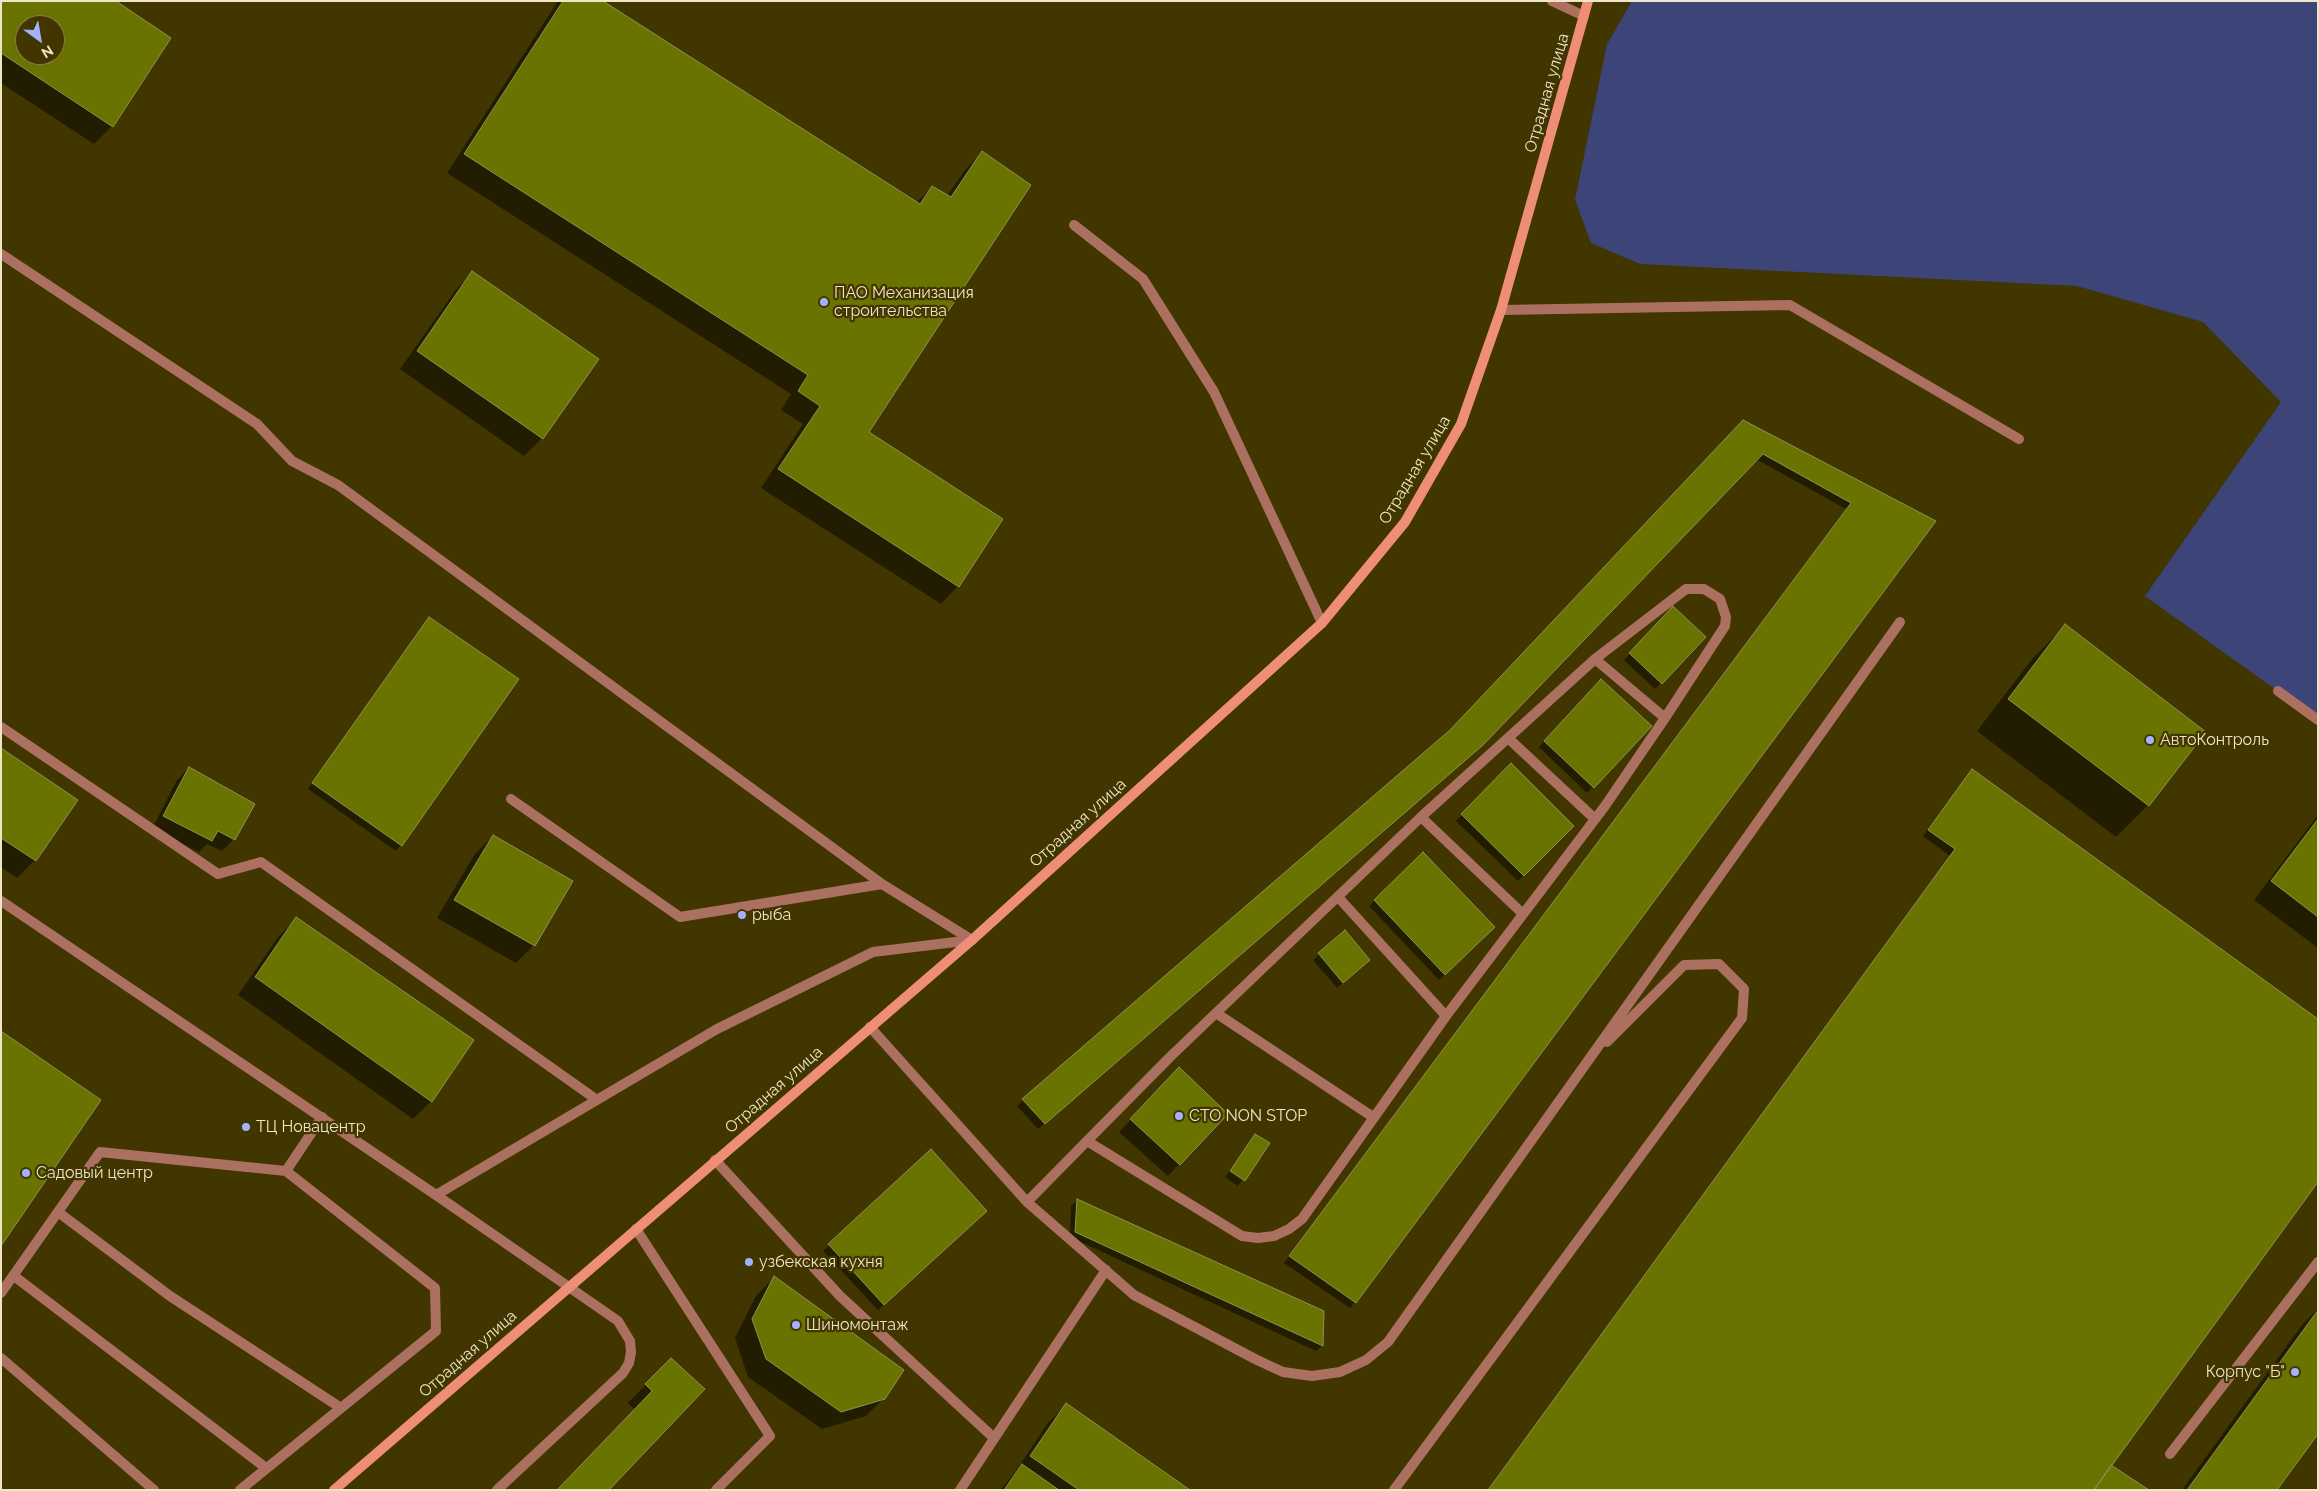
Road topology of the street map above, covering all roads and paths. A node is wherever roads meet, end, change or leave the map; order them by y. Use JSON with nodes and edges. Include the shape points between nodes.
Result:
{"nodes":[{"id":1,"x":1552,"y":1,"type":"edge"},
{"id":2,"x":1588,"y":1,"type":"edge"},
{"id":3,"x":1584,"y":16,"type":"junction"},
{"id":4,"x":1074,"y":225,"type":"dead end"},
{"id":5,"x":1,"y":254,"type":"edge"},
{"id":6,"x":1501,"y":310,"type":"junction"},
{"id":7,"x":2019,"y":439,"type":"dead end"},
{"id":8,"x":1900,"y":622,"type":"dead end"},
{"id":9,"x":1322,"y":623,"type":"junction"},
{"id":10,"x":1595,"y":659,"type":"junction"},
{"id":11,"x":2278,"y":691,"type":"dead end"},
{"id":12,"x":1665,"y":718,"type":"junction"},
{"id":13,"x":2318,"y":720,"type":"edge"},
{"id":14,"x":1,"y":727,"type":"edge"},
{"id":15,"x":1508,"y":738,"type":"junction"},
{"id":16,"x":512,"y":799,"type":"dead end"},
{"id":17,"x":1421,"y":817,"type":"junction"},
{"id":18,"x":1595,"y":819,"type":"junction"},
{"id":19,"x":882,"y":884,"type":"junction"},
{"id":20,"x":1338,"y":897,"type":"junction"},
{"id":21,"x":1,"y":901,"type":"edge"},
{"id":22,"x":1524,"y":914,"type":"junction"},
{"id":23,"x":972,"y":940,"type":"junction"},
{"id":24,"x":1216,"y":1013,"type":"junction"},
{"id":25,"x":1446,"y":1016,"type":"junction"},
{"id":26,"x":870,"y":1027,"type":"junction"},
{"id":27,"x":1587,"y":1062,"type":"junction"},
{"id":28,"x":597,"y":1100,"type":"junction"},
{"id":29,"x":322,"y":1117,"type":"junction"},
{"id":30,"x":1373,"y":1117,"type":"junction"},
{"id":31,"x":1087,"y":1141,"type":"junction"},
{"id":32,"x":715,"y":1160,"type":"junction"},
{"id":33,"x":286,"y":1171,"type":"junction"},
{"id":34,"x":436,"y":1195,"type":"junction"},
{"id":35,"x":1027,"y":1202,"type":"junction"},
{"id":36,"x":58,"y":1212,"type":"junction"},
{"id":37,"x":636,"y":1229,"type":"junction"},
{"id":38,"x":2318,"y":1262,"type":"edge"},
{"id":39,"x":1106,"y":1270,"type":"junction"},
{"id":40,"x":14,"y":1276,"type":"junction"},
{"id":41,"x":569,"y":1287,"type":"junction"},
{"id":42,"x":1,"y":1293,"type":"edge"},
{"id":43,"x":1,"y":1358,"type":"edge"},
{"id":44,"x":341,"y":1408,"type":"junction"},
{"id":45,"x":994,"y":1438,"type":"junction"},
{"id":46,"x":2170,"y":1454,"type":"dead end"},
{"id":47,"x":266,"y":1468,"type":"junction"},
{"id":48,"x":154,"y":1490,"type":"edge"},
{"id":49,"x":240,"y":1490,"type":"edge"},
{"id":50,"x":334,"y":1490,"type":"edge"},
{"id":51,"x":497,"y":1490,"type":"edge"},
{"id":52,"x":716,"y":1490,"type":"edge"},
{"id":53,"x":960,"y":1490,"type":"edge"},
{"id":54,"x":1394,"y":1490,"type":"edge"}],
"edges":[{"from":1,"to":3,"type":"street"},
{"from":2,"to":3,"type":"main road","name":"Отрадная улица"},
{"from":3,"to":6,"type":"main road","name":"Отрадная улица"},
{"from":4,"to":9,"type":"street","via":[[1143,279],[1214,392]]},
{"from":5,"to":19,"type":"street","via":[[257,424],[292,462],[338,485]]},
{"from":6,"to":7,"type":"street","via":[[1790,305]]},
{"from":6,"to":9,"type":"main road","name":"Отрадная улица","via":[[1461,424],[1405,522]]},
{"from":8,"to":27,"type":"street"},
{"from":9,"to":23,"type":"main road","name":"Отрадная улица"},
{"from":10,"to":12,"type":"street"},
{"from":10,"to":12,"type":"street","via":[[1686,589],[1704,589],[1712,593],[1724,607],[1726,626]]},
{"from":10,"to":15,"type":"street"},
{"from":11,"to":13,"type":"street"},
{"from":12,"to":18,"type":"street"},
{"from":14,"to":28,"type":"street","via":[[218,874],[261,862]]},
{"from":15,"to":17,"type":"street"},
{"from":15,"to":18,"type":"street"},
{"from":16,"to":19,"type":"street","via":[[680,918]]},
{"from":17,"to":20,"type":"street"},
{"from":17,"to":22,"type":"street"},
{"from":18,"to":22,"type":"street"},
{"from":19,"to":23,"type":"street"},
{"from":20,"to":24,"type":"street"},
{"from":20,"to":25,"type":"street"},
{"from":21,"to":29,"type":"street"},
{"from":22,"to":25,"type":"street"},
{"from":23,"to":26,"type":"main road","name":"Отрадная улица"},
{"from":23,"to":28,"type":"street","via":[[873,952],[717,1029]]},
{"from":24,"to":30,"type":"street"},
{"from":24,"to":31,"type":"street"},
{"from":25,"to":30,"type":"street"},
{"from":26,"to":32,"type":"main road","name":"Отрадная улица"},
{"from":26,"to":35,"type":"street"},
{"from":27,"to":39,"type":"street","via":[[1388,1342],[1366,1360],[1340,1372],[1312,1376],[1283,1372],[1134,1294]]},
{"from":27,"to":54,"type":"street","via":[[1684,965],[1720,964],[1744,989],[1742,1018]]},
{"from":28,"to":34,"type":"street"},
{"from":29,"to":33,"type":"street"},
{"from":29,"to":34,"type":"street"},
{"from":30,"to":31,"type":"street","via":[[1302,1219],[1274,1236],[1258,1238],[1242,1236]]},
{"from":31,"to":35,"type":"street"},
{"from":32,"to":37,"type":"main road","name":"Отрадная улица"},
{"from":32,"to":45,"type":"street","via":[[840,1296]]},
{"from":33,"to":36,"type":"street","via":[[100,1152]]},
{"from":33,"to":44,"type":"street","via":[[435,1288],[436,1330]]},
{"from":34,"to":41,"type":"street"},
{"from":35,"to":39,"type":"street"},
{"from":36,"to":40,"type":"street"},
{"from":36,"to":44,"type":"street","via":[[170,1296]]},
{"from":37,"to":41,"type":"main road","name":"Отрадная улица"},
{"from":37,"to":52,"type":"street","via":[[770,1436]]},
{"from":38,"to":46,"type":"street"},
{"from":39,"to":45,"type":"street"},
{"from":40,"to":42,"type":"street"},
{"from":40,"to":47,"type":"street"},
{"from":41,"to":50,"type":"main road","name":"Отрадная улица"},
{"from":41,"to":51,"type":"street","via":[[618,1321],[630,1346],[629,1363],[615,1381]]},
{"from":43,"to":48,"type":"street"},
{"from":44,"to":47,"type":"street"},
{"from":45,"to":53,"type":"street"},
{"from":47,"to":49,"type":"street"}]}
